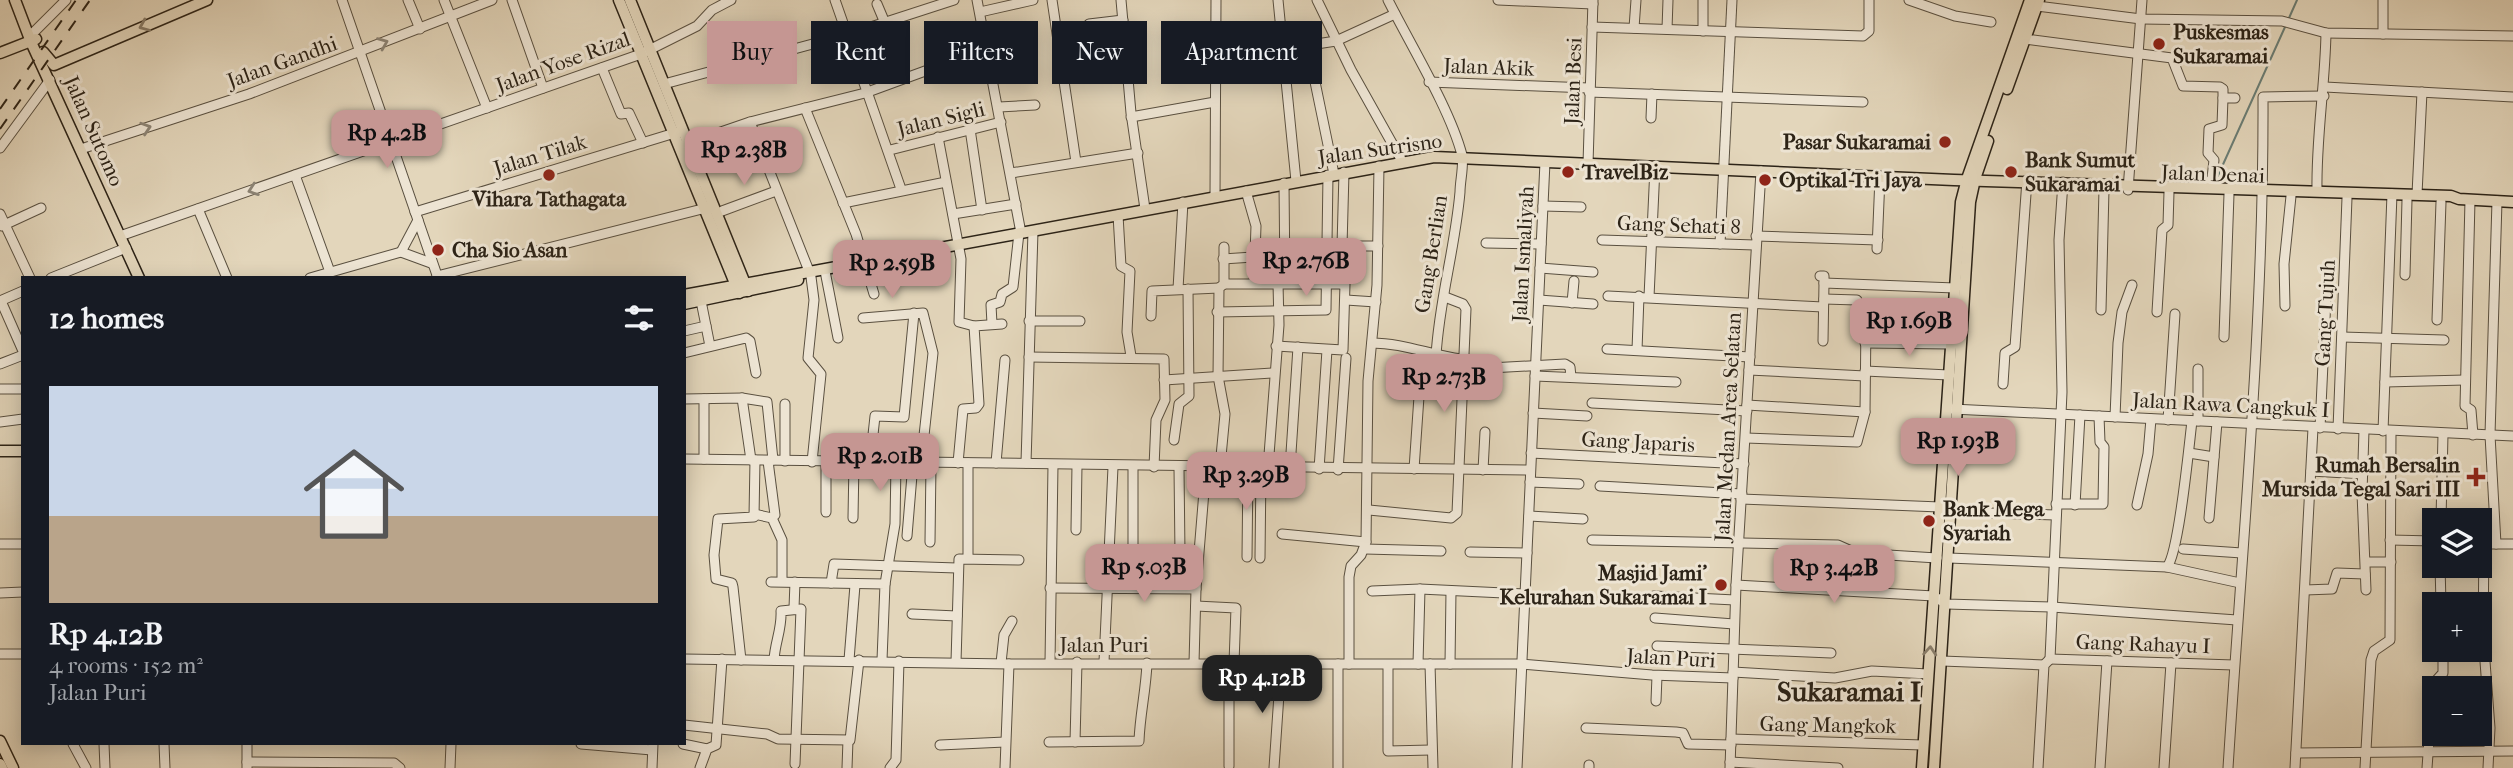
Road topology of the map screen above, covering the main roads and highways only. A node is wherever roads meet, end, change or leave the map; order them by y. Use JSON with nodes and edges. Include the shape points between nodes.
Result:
{"nodes":[{"id":1,"x":15,"y":0,"type":"edge"},
{"id":2,"x":207,"y":0,"type":"edge"},
{"id":3,"x":619,"y":0,"type":"edge"},
{"id":4,"x":2035,"y":2,"type":"edge"},
{"id":5,"x":630,"y":9,"type":"edge"},
{"id":6,"x":33,"y":38,"type":"junction"},
{"id":7,"x":645,"y":51,"type":"junction"},
{"id":8,"x":0,"y":53,"type":"edge"},
{"id":9,"x":679,"y":132,"type":"junction"},
{"id":10,"x":1967,"y":181,"type":"junction"},
{"id":11,"x":2063,"y":185,"type":"junction"},
{"id":12,"x":2128,"y":187,"type":"junction"},
{"id":13,"x":2206,"y":190,"type":"junction"},
{"id":14,"x":2263,"y":192,"type":"junction"},
{"id":15,"x":2392,"y":197,"type":"junction"},
{"id":16,"x":2412,"y":197,"type":"junction"},
{"id":17,"x":2464,"y":199,"type":"junction"},
{"id":18,"x":2513,"y":202,"type":"edge"},
{"id":19,"x":138,"y":276,"type":"edge"},
{"id":20,"x":742,"y":288,"type":"junction"},
{"id":21,"x":686,"y":295,"type":"edge"},
{"id":22,"x":686,"y":304,"type":"edge"},
{"id":23,"x":1952,"y":409,"type":"junction"},
{"id":24,"x":0,"y":451,"type":"edge"},
{"id":25,"x":21,"y":451,"type":"edge"},
{"id":26,"x":1943,"y":558,"type":"junction"},
{"id":27,"x":0,"y":741,"type":"edge"},
{"id":28,"x":13,"y":768,"type":"edge"},
{"id":29,"x":1922,"y":768,"type":"edge"},
{"id":30,"x":1934,"y":768,"type":"edge"}],
"edges":[{"from":1,"to":6,"type":"main road","name":"Jalan Sutomo","via":[[24,10]]},
{"from":2,"to":6,"type":"main road","name":"Jalan Sutomo","one_way":true,"via":[[52,65]]},
{"from":3,"to":5,"type":"main road"},
{"from":4,"to":10,"type":"main road"},
{"from":4,"to":10,"type":"main road","via":[[2025,39]]},
{"from":5,"to":7,"type":"main road"},
{"from":6,"to":8,"type":"main road"},
{"from":6,"to":19,"type":"main road","name":"Jalan Sutomo"},
{"from":7,"to":9,"type":"main road"},
{"from":7,"to":9,"type":"main road","via":[[663,84]]},
{"from":9,"to":20,"type":"main road"},
{"from":10,"to":11,"type":"main road","name":"Jalan Denai"},
{"from":10,"to":20,"type":"main road","name":"Jalan Sutrisno","via":[[1462,158],[1402,161]]},
{"from":10,"to":23,"type":"main road"},
{"from":10,"to":23,"type":"main road","via":[[1949,374]]},
{"from":11,"to":12,"type":"main road","name":"Jalan Denai"},
{"from":11,"to":12,"type":"main road","name":"Jalan Denai"},
{"from":12,"to":13,"type":"main road","name":"Jalan Denai"},
{"from":12,"to":13,"type":"main road","name":"Jalan Denai"},
{"from":13,"to":14,"type":"main road","name":"Jalan Denai"},
{"from":13,"to":14,"type":"main road","name":"Jalan Denai"},
{"from":14,"to":15,"type":"main road","name":"Jalan Denai"},
{"from":14,"to":15,"type":"main road","name":"Jalan Denai"},
{"from":15,"to":16,"type":"main road","name":"Jalan Denai"},
{"from":16,"to":17,"type":"main road","name":"Jalan Denai"},
{"from":16,"to":17,"type":"main road","name":"Jalan Denai","via":[[2441,202]]},
{"from":17,"to":18,"type":"main road","name":"Jalan Denai"},
{"from":20,"to":21,"type":"main road","name":"Jalan Sutrisno"},
{"from":20,"to":22,"type":"main road","name":"Jalan Sutrisno"},
{"from":23,"to":26,"type":"main road","via":[[1940,507]]},
{"from":23,"to":26,"type":"main road","via":[[1952,512]]},
{"from":24,"to":25,"type":"main road"},
{"from":29,"to":26,"type":"main road","one_way":true,"via":[[1934,596]]},
{"from":26,"to":30,"type":"main road","via":[[1946,604]]},
{"from":27,"to":28,"type":"main road"}]}
